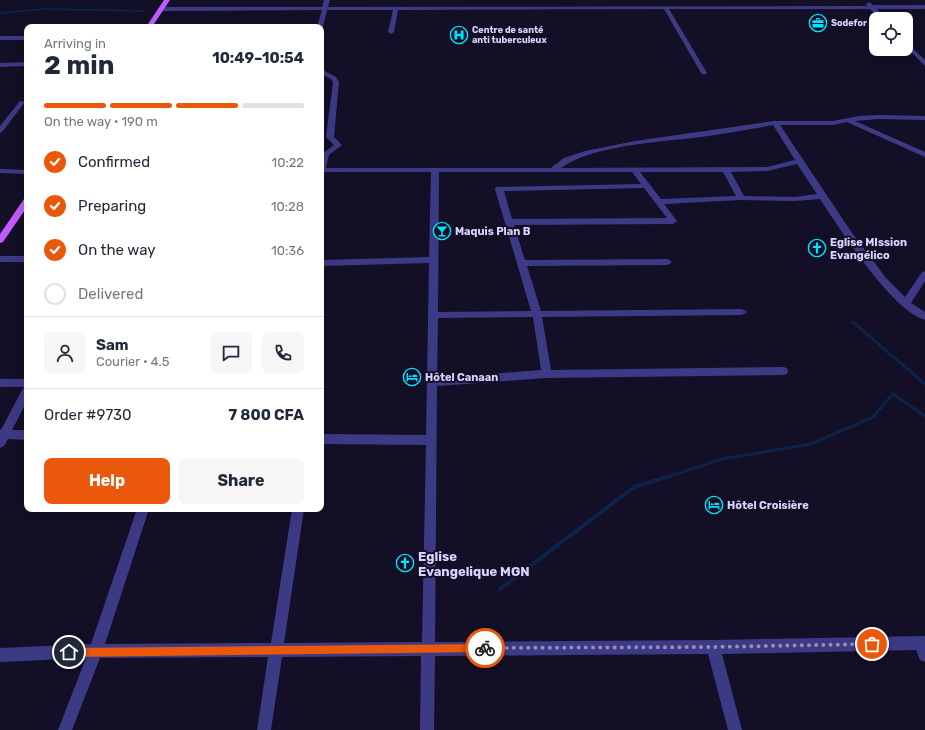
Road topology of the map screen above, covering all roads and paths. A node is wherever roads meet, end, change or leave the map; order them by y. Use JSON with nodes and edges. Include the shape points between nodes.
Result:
{"nodes":[{"id":1,"x":167,"y":0,"type":"edge"},
{"id":2,"x":327,"y":0,"type":"edge"},
{"id":3,"x":385,"y":0,"type":"edge"},
{"id":4,"x":449,"y":0,"type":"edge"},
{"id":5,"x":666,"y":0,"type":"edge"},
{"id":6,"x":736,"y":0,"type":"edge"},
{"id":7,"x":865,"y":0,"type":"edge"},
{"id":8,"x":871,"y":6,"type":"junction"},
{"id":9,"x":449,"y":7,"type":"junction"},
{"id":10,"x":667,"y":7,"type":"junction"},
{"id":11,"x":740,"y":7,"type":"junction"},
{"id":12,"x":925,"y":7,"type":"edge"},
{"id":13,"x":325,"y":8,"type":"junction"},
{"id":14,"x":384,"y":8,"type":"junction"},
{"id":15,"x":396,"y":8,"type":"junction"},
{"id":16,"x":161,"y":9,"type":"junction"},
{"id":17,"x":877,"y":12,"type":"edge"},
{"id":18,"x":151,"y":24,"type":"edge"},
{"id":19,"x":321,"y":24,"type":"edge"},
{"id":20,"x":391,"y":32,"type":"dead end"},
{"id":21,"x":0,"y":38,"type":"edge"},
{"id":22,"x":24,"y":38,"type":"edge"},
{"id":23,"x":913,"y":51,"type":"edge"},
{"id":24,"x":24,"y":64,"type":"edge"},
{"id":25,"x":925,"y":64,"type":"edge"},
{"id":26,"x":0,"y":65,"type":"edge"},
{"id":27,"x":324,"y":73,"type":"edge"},
{"id":28,"x":704,"y":73,"type":"dead end"},
{"id":29,"x":22,"y":102,"type":"dead end"},
{"id":30,"x":925,"y":118,"type":"edge"},
{"id":31,"x":849,"y":121,"type":"junction"},
{"id":32,"x":3,"y":122,"type":"edge"},
{"id":33,"x":775,"y":123,"type":"junction"},
{"id":34,"x":0,"y":131,"type":"edge"},
{"id":35,"x":925,"y":155,"type":"edge"},
{"id":36,"x":324,"y":161,"type":"edge"},
{"id":37,"x":799,"y":161,"type":"junction"},
{"id":38,"x":553,"y":170,"type":"junction"},
{"id":39,"x":634,"y":170,"type":"junction"},
{"id":40,"x":726,"y":170,"type":"junction"},
{"id":41,"x":0,"y":171,"type":"edge"},
{"id":42,"x":324,"y":171,"type":"edge"},
{"id":43,"x":435,"y":171,"type":"junction"},
{"id":44,"x":24,"y":172,"type":"edge"},
{"id":45,"x":647,"y":186,"type":"junction"},
{"id":46,"x":822,"y":196,"type":"junction"},
{"id":47,"x":741,"y":198,"type":"junction"},
{"id":48,"x":659,"y":202,"type":"junction"},
{"id":49,"x":24,"y":205,"type":"edge"},
{"id":50,"x":508,"y":222,"type":"junction"},
{"id":51,"x":0,"y":240,"type":"edge"},
{"id":52,"x":0,"y":259,"type":"edge"},
{"id":53,"x":24,"y":259,"type":"edge"},
{"id":54,"x":434,"y":260,"type":"junction"},
{"id":55,"x":668,"y":262,"type":"dead end"},
{"id":56,"x":324,"y":263,"type":"edge"},
{"id":57,"x":521,"y":263,"type":"junction"},
{"id":58,"x":925,"y":274,"type":"edge"},
{"id":59,"x":906,"y":303,"type":"junction"},
{"id":60,"x":742,"y":312,"type":"dead end"},
{"id":61,"x":537,"y":314,"type":"junction"},
{"id":62,"x":433,"y":315,"type":"junction"},
{"id":63,"x":925,"y":318,"type":"edge"},
{"id":64,"x":783,"y":371,"type":"dead end"},
{"id":65,"x":547,"y":374,"type":"junction"},
{"id":66,"x":432,"y":382,"type":"junction"},
{"id":67,"x":0,"y":383,"type":"edge"},
{"id":68,"x":24,"y":383,"type":"edge"},
{"id":69,"x":24,"y":397,"type":"edge"},
{"id":70,"x":24,"y":435,"type":"edge"},
{"id":71,"x":2,"y":437,"type":"edge"},
{"id":72,"x":324,"y":439,"type":"edge"},
{"id":73,"x":431,"y":440,"type":"junction"},
{"id":74,"x":142,"y":512,"type":"edge"},
{"id":75,"x":298,"y":512,"type":"edge"},
{"id":76,"x":713,"y":647,"type":"junction"},
{"id":77,"x":923,"y":647,"type":"edge"},
{"id":78,"x":428,"y":648,"type":"junction"},
{"id":79,"x":277,"y":650,"type":"junction"},
{"id":80,"x":96,"y":651,"type":"junction"},
{"id":81,"x":0,"y":655,"type":"edge"},
{"id":82,"x":65,"y":730,"type":"edge"},
{"id":83,"x":264,"y":730,"type":"edge"},
{"id":84,"x":426,"y":730,"type":"edge"},
{"id":85,"x":735,"y":730,"type":"edge"}],
"edges":[{"from":1,"to":16,"type":"main road"},
{"from":2,"to":13,"type":"street"},
{"from":3,"to":14,"type":"street"},
{"from":4,"to":9,"type":"street"},
{"from":5,"to":10,"type":"street"},
{"from":6,"to":11,"type":"street"},
{"from":7,"to":8,"type":"street"},
{"from":8,"to":11,"type":"street"},
{"from":8,"to":12,"type":"street"},
{"from":8,"to":17,"type":"street"},
{"from":9,"to":10,"type":"street"},
{"from":9,"to":15,"type":"street"},
{"from":10,"to":11,"type":"street"},
{"from":10,"to":28,"type":"street"},
{"from":13,"to":14,"type":"street"},
{"from":13,"to":16,"type":"street"},
{"from":13,"to":19,"type":"street"},
{"from":14,"to":15,"type":"street"},
{"from":15,"to":20,"type":"street"},
{"from":16,"to":18,"type":"main road"},
{"from":21,"to":22,"type":"street"},
{"from":23,"to":25,"type":"street"},
{"from":24,"to":26,"type":"street"},
{"from":27,"to":36,"type":"street","via":[[336,82],[330,137],[338,145],[326,154]]},
{"from":29,"to":32,"type":"street"},
{"from":30,"to":31,"type":"street","via":[[878,117]]},
{"from":31,"to":33,"type":"street"},
{"from":31,"to":35,"type":"street"},
{"from":32,"to":34,"type":"street"},
{"from":33,"to":37,"type":"street"},
{"from":33,"to":38,"type":"street","via":[[635,143],[585,153],[567,160]]},
{"from":37,"to":40,"type":"street","via":[[766,169]]},
{"from":37,"to":46,"type":"street"},
{"from":38,"to":39,"type":"street"},
{"from":38,"to":43,"type":"street"},
{"from":39,"to":40,"type":"street"},
{"from":39,"to":45,"type":"street"},
{"from":40,"to":47,"type":"street"},
{"from":41,"to":44,"type":"street"},
{"from":42,"to":43,"type":"street"},
{"from":43,"to":54,"type":"street"},
{"from":45,"to":48,"type":"street"},
{"from":45,"to":50,"type":"street","via":[[500,189]]},
{"from":46,"to":47,"type":"street","via":[[795,199]]},
{"from":46,"to":59,"type":"street","via":[[886,286]]},
{"from":47,"to":48,"type":"street"},
{"from":48,"to":50,"type":"street","via":[[672,220]]},
{"from":49,"to":51,"type":"main road"},
{"from":50,"to":57,"type":"street"},
{"from":52,"to":53,"type":"street"},
{"from":54,"to":56,"type":"street"},
{"from":54,"to":62,"type":"street"},
{"from":55,"to":57,"type":"street"},
{"from":57,"to":61,"type":"street"},
{"from":58,"to":59,"type":"street"},
{"from":59,"to":63,"type":"street"},
{"from":60,"to":61,"type":"street"},
{"from":61,"to":62,"type":"street"},
{"from":61,"to":65,"type":"street"},
{"from":62,"to":66,"type":"street"},
{"from":64,"to":65,"type":"street"},
{"from":65,"to":66,"type":"street"},
{"from":66,"to":73,"type":"street"},
{"from":67,"to":68,"type":"street"},
{"from":69,"to":71,"type":"street"},
{"from":70,"to":71,"type":"street"},
{"from":72,"to":73,"type":"street"},
{"from":73,"to":78,"type":"street"},
{"from":74,"to":80,"type":"street"},
{"from":75,"to":79,"type":"street"},
{"from":76,"to":77,"type":"street"},
{"from":76,"to":78,"type":"street"},
{"from":76,"to":85,"type":"street"},
{"from":78,"to":79,"type":"street"},
{"from":78,"to":84,"type":"street"},
{"from":79,"to":80,"type":"street"},
{"from":79,"to":83,"type":"street"},
{"from":80,"to":81,"type":"street"},
{"from":80,"to":82,"type":"street"}]}
